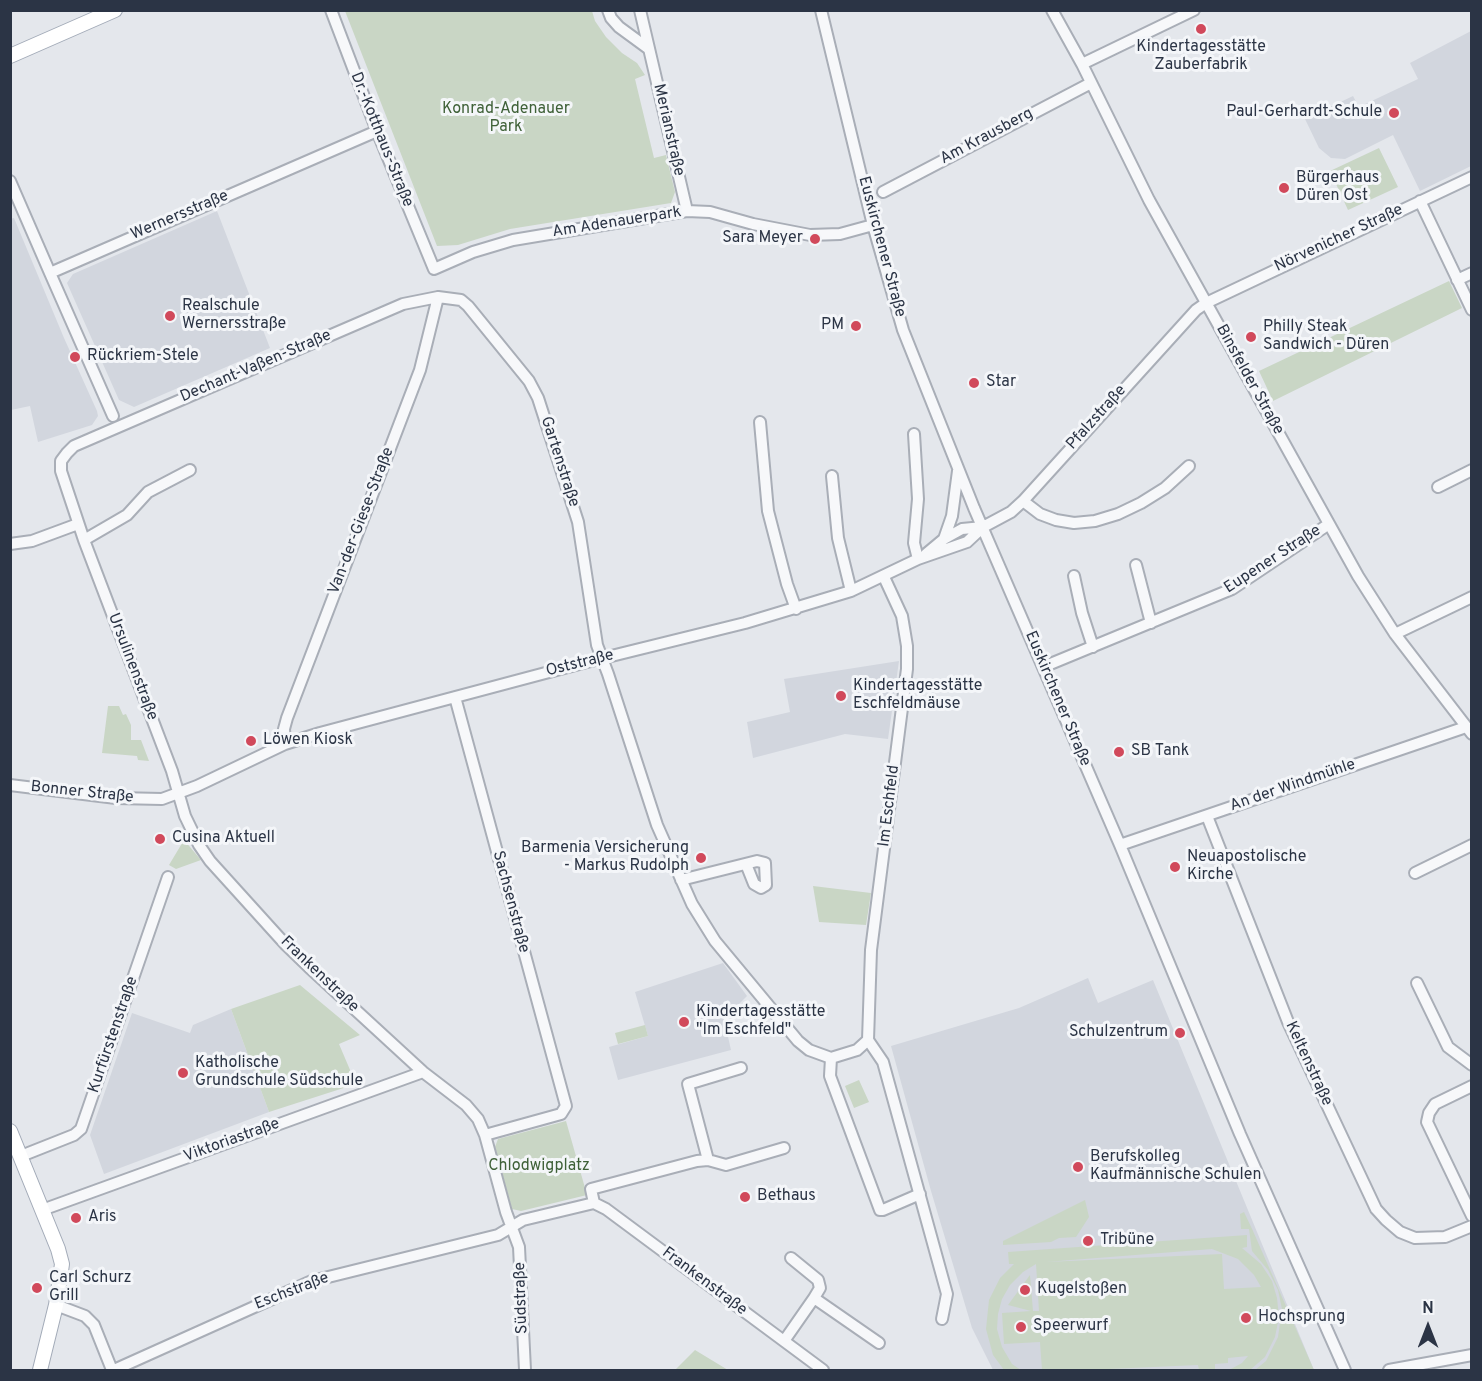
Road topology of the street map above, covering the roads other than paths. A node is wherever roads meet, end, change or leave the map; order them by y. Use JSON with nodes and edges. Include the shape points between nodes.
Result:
{"nodes":[{"id":1,"x":115,"y":10,"type":"edge"},
{"id":2,"x":331,"y":10,"type":"edge"},
{"id":3,"x":608,"y":10,"type":"edge"},
{"id":4,"x":640,"y":10,"type":"edge"},
{"id":5,"x":821,"y":10,"type":"edge"},
{"id":6,"x":1052,"y":10,"type":"edge"},
{"id":7,"x":1194,"y":10,"type":"edge"},
{"id":8,"x":648,"y":49,"type":"junction"},
{"id":9,"x":10,"y":56,"type":"edge"},
{"id":10,"x":1082,"y":64,"type":"junction"},
{"id":11,"x":1091,"y":83,"type":"junction"},
{"id":12,"x":377,"y":131,"type":"junction"},
{"id":13,"x":1472,"y":177,"type":"edge"},
{"id":14,"x":10,"y":181,"type":"edge"},
{"id":15,"x":883,"y":192,"type":"dead end"},
{"id":16,"x":1420,"y":201,"type":"junction"},
{"id":17,"x":16,"y":209,"type":"edge"},
{"id":18,"x":687,"y":211,"type":"junction"},
{"id":19,"x":873,"y":225,"type":"junction"},
{"id":20,"x":434,"y":269,"type":"joint"},
{"id":21,"x":50,"y":273,"type":"junction"},
{"id":22,"x":1472,"y":273,"type":"edge"},
{"id":23,"x":1457,"y":280,"type":"junction"},
{"id":24,"x":438,"y":297,"type":"junction"},
{"id":25,"x":451,"y":297,"type":"joint"},
{"id":26,"x":1206,"y":303,"type":"junction"},
{"id":27,"x":1472,"y":310,"type":"edge"},
{"id":28,"x":114,"y":416,"type":"dead end"},
{"id":29,"x":760,"y":422,"type":"dead end"},
{"id":30,"x":914,"y":434,"type":"dead end"},
{"id":31,"x":67,"y":453,"type":"joint"},
{"id":32,"x":1189,"y":466,"type":"dead end"},
{"id":33,"x":958,"y":467,"type":"junction"},
{"id":34,"x":190,"y":470,"type":"dead end"},
{"id":35,"x":1472,"y":470,"type":"edge"},
{"id":36,"x":831,"y":476,"type":"dead end"},
{"id":37,"x":1438,"y":487,"type":"dead end"},
{"id":38,"x":1023,"y":501,"type":"junction"},
{"id":39,"x":78,"y":524,"type":"junction"},
{"id":40,"x":1329,"y":524,"type":"junction"},
{"id":41,"x":983,"y":527,"type":"junction"},
{"id":42,"x":944,"y":539,"type":"junction"},
{"id":43,"x":84,"y":540,"type":"junction"},
{"id":44,"x":10,"y":544,"type":"edge"},
{"id":45,"x":918,"y":559,"type":"junction"},
{"id":46,"x":1136,"y":565,"type":"dead end"},
{"id":47,"x":1074,"y":576,"type":"dead end"},
{"id":48,"x":884,"y":577,"type":"junction"},
{"id":49,"x":851,"y":591,"type":"junction"},
{"id":50,"x":1472,"y":597,"type":"edge"},
{"id":51,"x":796,"y":609,"type":"junction"},
{"id":52,"x":1150,"y":623,"type":"junction"},
{"id":53,"x":1395,"y":634,"type":"junction"},
{"id":54,"x":1093,"y":647,"type":"junction"},
{"id":55,"x":602,"y":658,"type":"junction"},
{"id":56,"x":1043,"y":667,"type":"junction"},
{"id":57,"x":455,"y":697,"type":"junction"},
{"id":58,"x":1469,"y":731,"type":"edge"},
{"id":59,"x":285,"y":744,"type":"junction"},
{"id":60,"x":10,"y":785,"type":"edge"},
{"id":61,"x":178,"y":794,"type":"junction"},
{"id":62,"x":1207,"y":816,"type":"junction"},
{"id":63,"x":1120,"y":845,"type":"junction"},
{"id":64,"x":1472,"y":845,"type":"edge"},
{"id":65,"x":746,"y":864,"type":"dead end"},
{"id":66,"x":1415,"y":873,"type":"dead end"},
{"id":67,"x":168,"y":877,"type":"dead end"},
{"id":68,"x":681,"y":880,"type":"junction"},
{"id":69,"x":1417,"y":983,"type":"dead end"},
{"id":70,"x":868,"y":1040,"type":"junction"},
{"id":71,"x":831,"y":1058,"type":"junction"},
{"id":72,"x":1472,"y":1065,"type":"edge"},
{"id":73,"x":741,"y":1068,"type":"dead end"},
{"id":74,"x":423,"y":1072,"type":"junction"},
{"id":75,"x":1472,"y":1086,"type":"edge"},
{"id":76,"x":10,"y":1131,"type":"edge"},
{"id":77,"x":485,"y":1135,"type":"junction"},
{"id":78,"x":784,"y":1148,"type":"dead end"},
{"id":79,"x":21,"y":1155,"type":"junction"},
{"id":80,"x":708,"y":1160,"type":"junction"},
{"id":81,"x":920,"y":1194,"type":"junction"},
{"id":82,"x":594,"y":1203,"type":"junction"},
{"id":83,"x":42,"y":1210,"type":"junction"},
{"id":84,"x":1472,"y":1216,"type":"edge"},
{"id":85,"x":513,"y":1226,"type":"junction"},
{"id":86,"x":1472,"y":1226,"type":"edge"},
{"id":87,"x":791,"y":1258,"type":"dead end"},
{"id":88,"x":814,"y":1298,"type":"junction"},
{"id":89,"x":56,"y":1305,"type":"junction"},
{"id":90,"x":942,"y":1319,"type":"dead end"},
{"id":91,"x":784,"y":1341,"type":"junction"},
{"id":92,"x":879,"y":1343,"type":"dead end"},
{"id":93,"x":1472,"y":1355,"type":"edge"},
{"id":94,"x":40,"y":1371,"type":"edge"},
{"id":95,"x":113,"y":1371,"type":"edge"},
{"id":96,"x":525,"y":1371,"type":"edge"},
{"id":97,"x":823,"y":1371,"type":"edge"},
{"id":98,"x":1345,"y":1371,"type":"edge"},
{"id":99,"x":1389,"y":1371,"type":"edge"}],
"edges":[{"from":1,"to":9,"type":"main road"},
{"from":2,"to":12,"type":"street","name":"Dr.-Kotthaus-Straße"},
{"from":3,"to":8,"type":"street","via":[[619,27]]},
{"from":4,"to":8,"type":"street","name":"Merianstraße"},
{"from":5,"to":19,"type":"street","name":"Euskirchener Straße"},
{"from":6,"to":10,"type":"street","name":"Binsfelder Straße"},
{"from":7,"to":10,"type":"street"},
{"from":8,"to":18,"type":"street","name":"Merianstraße"},
{"from":10,"to":11,"type":"street","name":"Binsfelder Straße"},
{"from":11,"to":15,"type":"street","name":"Am Krausberg"},
{"from":11,"to":26,"type":"street","name":"Binsfelder Straße"},
{"from":12,"to":20,"type":"street","name":"Dr.-Kotthaus-Straße"},
{"from":12,"to":21,"type":"street","name":"Wernersstraße"},
{"from":13,"to":16,"type":"street","name":"Nörvenicher Straße"},
{"from":14,"to":17,"type":"street"},
{"from":16,"to":23,"type":"street"},
{"from":16,"to":26,"type":"street","name":"Nörvenicher Straße"},
{"from":17,"to":21,"type":"street"},
{"from":18,"to":19,"type":"street","name":"Am Adenauerpark","via":[[710,212],[810,235],[840,234]]},
{"from":18,"to":20,"type":"street","name":"Am Adenauerpark","via":[[513,240]]},
{"from":19,"to":33,"type":"street","name":"Euskirchener Straße","via":[[903,330]]},
{"from":21,"to":28,"type":"street"},
{"from":22,"to":23,"type":"street"},
{"from":23,"to":27,"type":"street"},
{"from":24,"to":25,"type":"street","name":"Dechant-Vaßen-Straße"},
{"from":24,"to":31,"type":"street","name":"Dechant-Vaßen-Straße","via":[[403,304],[74,446]]},
{"from":24,"to":59,"type":"street","name":"Van-der-Giese-Straße","via":[[420,370],[287,718]]},
{"from":25,"to":55,"type":"street","name":"Gartenstraße","via":[[468,306],[529,381],[538,398],[578,522]]},
{"from":26,"to":38,"type":"street","name":"Pfalzstraße"},
{"from":26,"to":40,"type":"street","name":"Binsfelder Straße"},
{"from":29,"to":51,"type":"street","via":[[768,512]]},
{"from":30,"to":45,"type":"street","via":[[918,499],[914,543]]},
{"from":31,"to":39,"type":"street","name":"Ursulinenstraße","via":[[61,461],[61,471]]},
{"from":32,"to":38,"type":"street","via":[[1141,503],[1095,521],[1056,520]]},
{"from":33,"to":41,"type":"street","name":"Euskirchener Straße"},
{"from":33,"to":42,"type":"street","via":[[952,516]]},
{"from":34,"to":43,"type":"street","via":[[148,492],[127,515]]},
{"from":35,"to":37,"type":"street"},
{"from":36,"to":49,"type":"street","via":[[838,538]]},
{"from":38,"to":41,"type":"street","name":"Pfalzstraße"},
{"from":39,"to":43,"type":"street","name":"Ursulinenstraße"},
{"from":39,"to":44,"type":"street","via":[[32,541]]},
{"from":40,"to":52,"type":"street","name":"Eupener Straße","via":[[1232,589]]},
{"from":40,"to":53,"type":"street","name":"Binsfelder Straße"},
{"from":41,"to":42,"type":"street","name":"Oststraße","via":[[962,529]]},
{"from":41,"to":45,"type":"street","name":"Oststraße","via":[[967,542]]},
{"from":41,"to":56,"type":"street","name":"Euskirchener Straße"},
{"from":42,"to":45,"type":"street","name":"Oststraße"},
{"from":43,"to":61,"type":"street","name":"Ursulinenstraße"},
{"from":45,"to":48,"type":"street","name":"Oststraße"},
{"from":46,"to":52,"type":"street"},
{"from":47,"to":54,"type":"street"},
{"from":48,"to":49,"type":"street","name":"Oststraße"},
{"from":48,"to":70,"type":"street","name":"Im Eschfeld","via":[[902,616],[907,669],[869,964]]},
{"from":49,"to":51,"type":"street","name":"Oststraße"},
{"from":50,"to":53,"type":"street"},
{"from":51,"to":55,"type":"street","name":"Oststraße"},
{"from":52,"to":54,"type":"street","name":"Eupener Straße"},
{"from":53,"to":58,"type":"street","name":"Binsfelder Straße"},
{"from":54,"to":56,"type":"street","name":"Eupener Straße"},
{"from":55,"to":57,"type":"street","name":"Oststraße"},
{"from":55,"to":68,"type":"street","via":[[657,825]]},
{"from":56,"to":63,"type":"street","name":"Euskirchener Straße"},
{"from":57,"to":59,"type":"street","name":"Oststraße"},
{"from":57,"to":77,"type":"street","name":"Sachsenstraße","via":[[566,1106],[561,1114]]},
{"from":58,"to":62,"type":"street","name":"An der Windmühle"},
{"from":59,"to":61,"type":"street","name":"Oststraße"},
{"from":60,"to":61,"type":"street","name":"Bonner Straße","via":[[153,800]]},
{"from":61,"to":74,"type":"street","name":"Frankenstraße","via":[[190,831],[210,861],[286,945]]},
{"from":62,"to":63,"type":"street","name":"An der Windmühle"},
{"from":62,"to":86,"type":"street","name":"Keltenstraße","via":[[1288,1022],[1376,1209],[1400,1232],[1415,1238],[1444,1237]]},
{"from":63,"to":98,"type":"street","name":"Euskirchener Straße","via":[[1240,1134]]},
{"from":64,"to":66,"type":"street"},
{"from":65,"to":68,"type":"street"},
{"from":67,"to":79,"type":"street","name":"Kurfürstenstraße","via":[[81,1129]]},
{"from":68,"to":71,"type":"street","via":[[715,941],[784,1025],[809,1050]]},
{"from":69,"to":72,"type":"street","via":[[1448,1047]]},
{"from":70,"to":71,"type":"street","via":[[857,1050]]},
{"from":70,"to":81,"type":"street","via":[[883,1062]]},
{"from":71,"to":81,"type":"street","via":[[830,1076],[877,1206],[883,1210]]},
{"from":73,"to":80,"type":"street","via":[[688,1084]]},
{"from":74,"to":77,"type":"street","name":"Frankenstraße","via":[[474,1112]]},
{"from":74,"to":83,"type":"street","name":"Viktoriastraße"},
{"from":75,"to":84,"type":"street","via":[[1436,1104],[1427,1122]]},
{"from":76,"to":79,"type":"main road"},
{"from":77,"to":85,"type":"street"},
{"from":78,"to":80,"type":"street","via":[[726,1165]]},
{"from":79,"to":83,"type":"main road"},
{"from":80,"to":82,"type":"street","via":[[591,1189]]},
{"from":81,"to":90,"type":"street","via":[[947,1294]]},
{"from":82,"to":85,"type":"street","via":[[523,1220]]},
{"from":82,"to":91,"type":"street","name":"Frankenstraße"},
{"from":83,"to":89,"type":"main road","via":[[62,1264]]},
{"from":85,"to":95,"type":"street","name":"Eschstraße","via":[[498,1235],[295,1287]]},
{"from":85,"to":96,"type":"street","name":"Südstraße","via":[[521,1262]]},
{"from":87,"to":88,"type":"street","via":[[818,1280],[820,1288]]},
{"from":88,"to":91,"type":"street"},
{"from":88,"to":92,"type":"street"},
{"from":89,"to":94,"type":"main road"},
{"from":89,"to":95,"type":"street","via":[[85,1316],[94,1325]]},
{"from":91,"to":97,"type":"street","name":"Frankenstraße"},
{"from":93,"to":99,"type":"street"}]}
